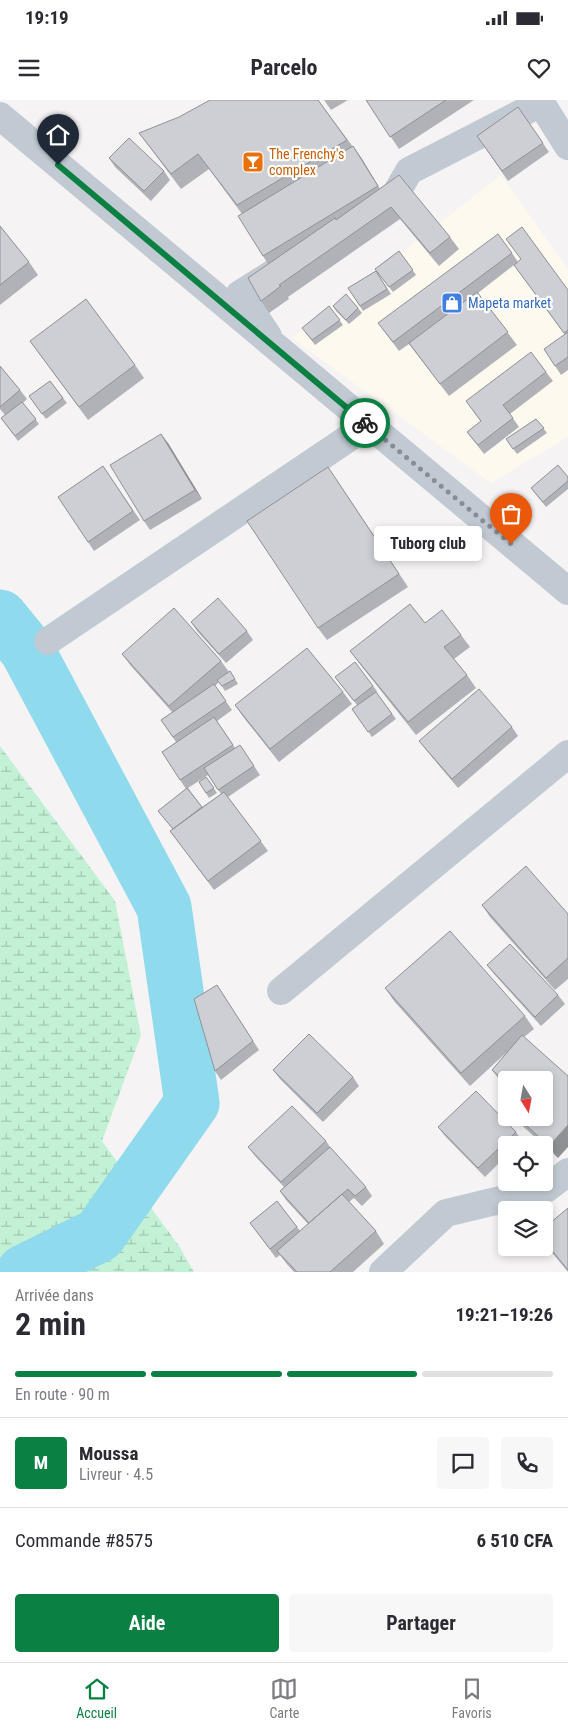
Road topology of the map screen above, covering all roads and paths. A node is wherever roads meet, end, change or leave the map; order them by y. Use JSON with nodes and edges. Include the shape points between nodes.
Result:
{"nodes":[{"id":1,"x":0,"y":116,"type":"edge"},
{"id":2,"x":568,"y":146,"type":"edge"},
{"id":3,"x":361,"y":217,"type":"edge"},
{"id":4,"x":305,"y":253,"type":"edge"},
{"id":5,"x":276,"y":349,"type":"junction"},
{"id":6,"x":368,"y":425,"type":"junction"},
{"id":7,"x":568,"y":591,"type":"edge"},
{"id":8,"x":48,"y":641,"type":"dead end"},
{"id":9,"x":568,"y":754,"type":"edge"},
{"id":10,"x":281,"y":991,"type":"dead end"},
{"id":11,"x":568,"y":1172,"type":"edge"},
{"id":12,"x":382,"y":1272,"type":"edge"}],
"edges":[{"from":1,"to":5,"type":"street"},
{"from":2,"to":3,"type":"street","via":[[541,103],[409,172],[394,197]]},
{"from":4,"to":5,"type":"street","via":[[240,294]]},
{"from":5,"to":6,"type":"street"},
{"from":6,"to":7,"type":"street"},
{"from":6,"to":8,"type":"street"},
{"from":9,"to":10,"type":"street"},
{"from":11,"to":12,"type":"street","via":[[546,1189],[446,1213]]}]}
